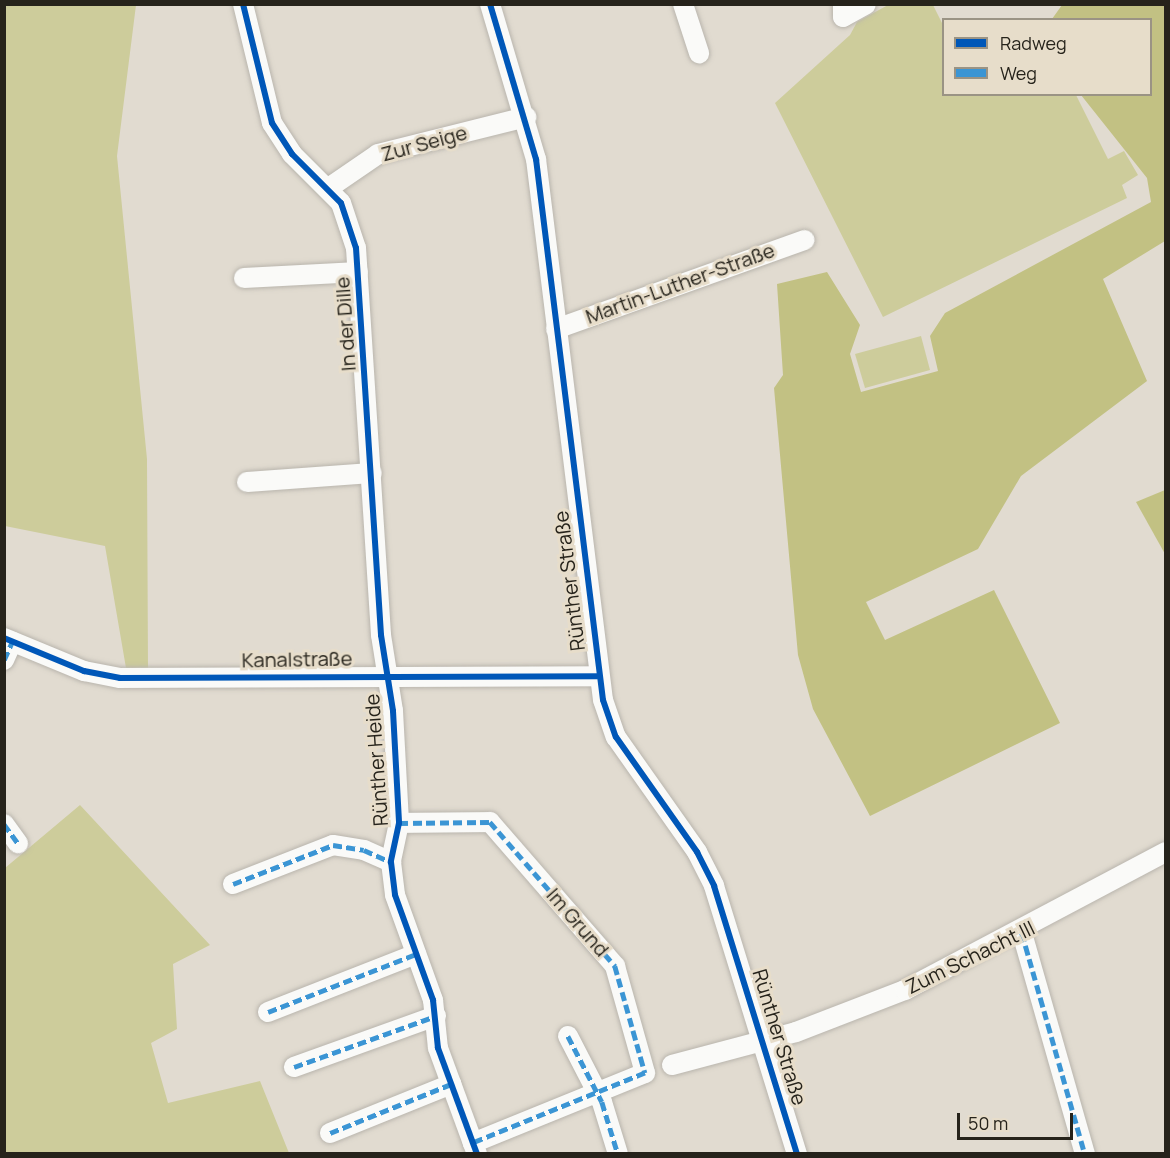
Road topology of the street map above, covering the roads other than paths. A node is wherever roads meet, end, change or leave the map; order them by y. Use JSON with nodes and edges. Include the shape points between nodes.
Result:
{"nodes":[{"id":1,"x":243,"y":4,"type":"edge"},
{"id":2,"x":490,"y":4,"type":"edge"},
{"id":3,"x":683,"y":4,"type":"edge"},
{"id":4,"x":843,"y":4,"type":"edge"},
{"id":5,"x":866,"y":4,"type":"edge"},
{"id":6,"x":699,"y":53,"type":"dead end"},
{"id":7,"x":526,"y":117,"type":"junction"},
{"id":8,"x":330,"y":188,"type":"junction"},
{"id":9,"x":805,"y":240,"type":"dead end"},
{"id":10,"x":358,"y":272,"type":"junction"},
{"id":11,"x":244,"y":278,"type":"dead end"},
{"id":12,"x":556,"y":329,"type":"junction"},
{"id":13,"x":372,"y":473,"type":"junction"},
{"id":14,"x":247,"y":482,"type":"dead end"},
{"id":15,"x":7,"y":647,"type":"edge"},
{"id":16,"x":385,"y":674,"type":"junction"},
{"id":17,"x":597,"y":676,"type":"junction"},
{"id":18,"x":399,"y":823,"type":"junction"},
{"id":19,"x":4,"y":824,"type":"edge"},
{"id":20,"x":18,"y":843,"type":"dead end"},
{"id":21,"x":1166,"y":852,"type":"edge"},
{"id":22,"x":391,"y":862,"type":"junction"},
{"id":23,"x":233,"y":884,"type":"dead end"},
{"id":24,"x":1022,"y":933,"type":"junction"},
{"id":25,"x":416,"y":954,"type":"junction"},
{"id":26,"x":268,"y":1012,"type":"dead end"},
{"id":27,"x":436,"y":1016,"type":"junction"},
{"id":28,"x":568,"y":1036,"type":"dead end"},
{"id":29,"x":764,"y":1040,"type":"junction"},
{"id":30,"x":672,"y":1065,"type":"dead end"},
{"id":31,"x":294,"y":1067,"type":"dead end"},
{"id":32,"x":451,"y":1084,"type":"junction"},
{"id":33,"x":594,"y":1092,"type":"junction"},
{"id":34,"x":330,"y":1133,"type":"dead end"},
{"id":35,"x":475,"y":1148,"type":"edge"},
{"id":36,"x":618,"y":1154,"type":"edge"},
{"id":37,"x":797,"y":1154,"type":"edge"},
{"id":38,"x":1085,"y":1154,"type":"edge"}],
"edges":[{"from":1,"to":8,"type":"street","name":"In der Dille","via":[[272,123],[292,154]]},
{"from":2,"to":7,"type":"street","name":"Rünther Straße"},
{"from":3,"to":6,"type":"street"},
{"from":4,"to":5,"type":"street","via":[[843,17]]},
{"from":7,"to":8,"type":"street","name":"Zur Seige","via":[[378,154]]},
{"from":7,"to":12,"type":"street","name":"Rünther Straße"},
{"from":8,"to":10,"type":"street","name":"In der Dille","via":[[350,224]]},
{"from":9,"to":12,"type":"street","name":"Martin-Luther-Straße"},
{"from":10,"to":11,"type":"street","name":"In der Dille"},
{"from":10,"to":13,"type":"street","name":"In der Dille"},
{"from":12,"to":17,"type":"street","name":"Rünther Straße"},
{"from":13,"to":14,"type":"street"},
{"from":13,"to":16,"type":"street","name":"In der Dille"},
{"from":15,"to":16,"type":"street","name":"Kanalstraße","via":[[120,678]]},
{"from":16,"to":17,"type":"street","name":"Kanalstraße"},
{"from":16,"to":18,"type":"street","name":"Rünther Heide","via":[[393,711]]},
{"from":17,"to":29,"type":"street","name":"Rünther Straße","via":[[616,737],[697,852],[714,886]]},
{"from":18,"to":22,"type":"street","name":"Rünther Heide"},
{"from":18,"to":33,"type":"street","name":"Im Grund","via":[[490,822],[615,966],[645,1073]]},
{"from":19,"to":20,"type":"street"},
{"from":21,"to":24,"type":"street","name":"Zum Schacht III"},
{"from":22,"to":23,"type":"street","name":"Rünther Heide","via":[[364,850],[333,845]]},
{"from":22,"to":25,"type":"street","name":"Rünther Heide","via":[[395,895]]},
{"from":24,"to":29,"type":"street","name":"Zum Schacht III","via":[[905,990]]},
{"from":24,"to":38,"type":"street"},
{"from":25,"to":26,"type":"street"},
{"from":25,"to":27,"type":"street","name":"Rünther Heide"},
{"from":27,"to":31,"type":"street"},
{"from":27,"to":32,"type":"street","name":"Rünther Heide","via":[[438,1048]]},
{"from":28,"to":33,"type":"street"},
{"from":29,"to":30,"type":"street"},
{"from":29,"to":37,"type":"street","name":"Rünther Straße"},
{"from":32,"to":34,"type":"street"},
{"from":32,"to":35,"type":"street","name":"Rünther Heide"},
{"from":33,"to":35,"type":"street","name":"Im Grund"},
{"from":33,"to":36,"type":"street"}]}
